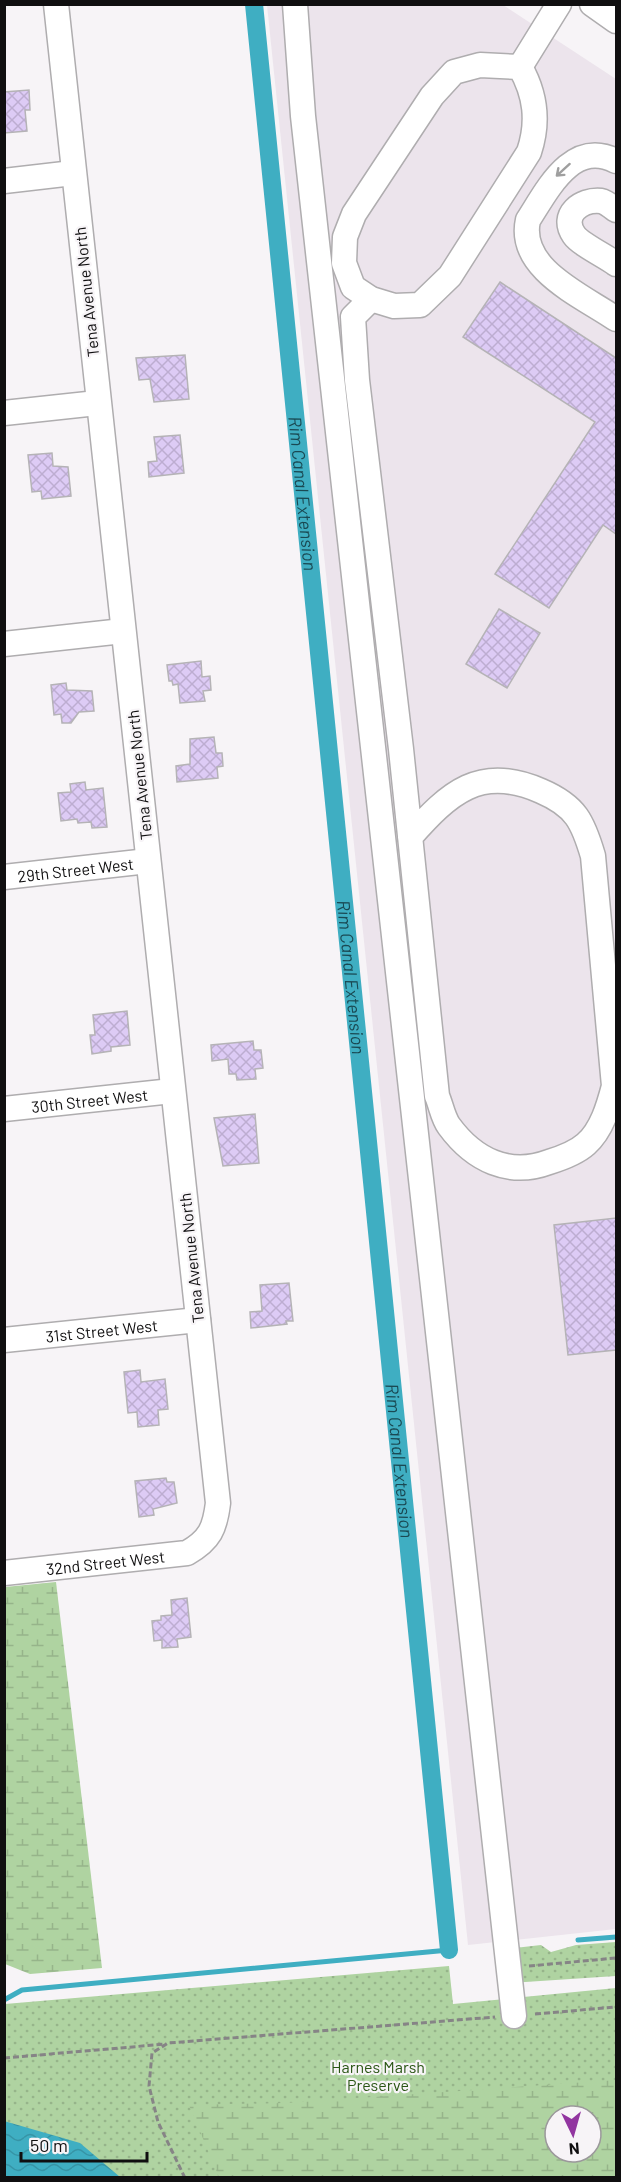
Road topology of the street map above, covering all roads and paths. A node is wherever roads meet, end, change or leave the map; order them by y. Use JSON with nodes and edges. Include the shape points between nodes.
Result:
{"nodes":[{"id":1,"x":56,"y":4,"type":"edge"},
{"id":2,"x":295,"y":4,"type":"edge"},
{"id":3,"x":559,"y":4,"type":"edge"},
{"id":4,"x":592,"y":4,"type":"edge"},
{"id":5,"x":616,"y":21,"type":"edge"},
{"id":6,"x":520,"y":67,"type":"junction"},
{"id":7,"x":616,"y":161,"type":"edge"},
{"id":8,"x":73,"y":173,"type":"junction"},
{"id":9,"x":4,"y":181,"type":"edge"},
{"id":10,"x":616,"y":210,"type":"edge"},
{"id":11,"x":616,"y":264,"type":"edge"},
{"id":12,"x":371,"y":299,"type":"junction"},
{"id":13,"x":616,"y":319,"type":"edge"},
{"id":14,"x":97,"y":403,"type":"junction"},
{"id":15,"x":4,"y":413,"type":"edge"},
{"id":16,"x":123,"y":631,"type":"junction"},
{"id":17,"x":4,"y":644,"type":"edge"},
{"id":18,"x":410,"y":837,"type":"junction"},
{"id":19,"x":148,"y":861,"type":"junction"},
{"id":20,"x":4,"y":877,"type":"edge"},
{"id":21,"x":172,"y":1091,"type":"junction"},
{"id":22,"x":4,"y":1109,"type":"edge"},
{"id":23,"x":198,"y":1320,"type":"junction"},
{"id":24,"x":4,"y":1340,"type":"edge"},
{"id":25,"x":204,"y":1543,"type":"joint"},
{"id":26,"x":4,"y":1572,"type":"edge"},
{"id":27,"x":616,"y":1958,"type":"edge"},
{"id":28,"x":509,"y":1967,"type":"junction"},
{"id":29,"x":616,"y":2007,"type":"edge"},
{"id":30,"x":514,"y":2016,"type":"junction"},
{"id":31,"x":168,"y":2043,"type":"junction"},
{"id":32,"x":4,"y":2058,"type":"edge"},
{"id":33,"x":185,"y":2178,"type":"edge"}],
"edges":[{"from":1,"to":8,"type":"street","name":"Tena Avenue North"},
{"from":2,"to":28,"type":"street","via":[[316,241]]},
{"from":3,"to":6,"type":"street"},
{"from":4,"to":5,"type":"street"},
{"from":6,"to":12,"type":"street","via":[[535,103],[536,131],[528,152],[456,266],[420,305],[393,306]]},
{"from":6,"to":12,"type":"street","via":[[480,65],[454,72],[432,96],[354,214],[345,237],[344,263],[353,286]]},
{"from":7,"to":13,"type":"street","one_way":true,"via":[[594,156],[572,162],[556,176],[526,228],[532,255],[548,273]]},
{"from":8,"to":9,"type":"street"},
{"from":8,"to":14,"type":"street","name":"Tena Avenue North"},
{"from":10,"to":11,"type":"street","via":[[602,201],[589,202],[571,213],[570,223],[574,236]]},
{"from":12,"to":18,"type":"street","via":[[353,317],[357,380]]},
{"from":14,"to":15,"type":"street"},
{"from":14,"to":16,"type":"street","name":"Tena Avenue North"},
{"from":16,"to":17,"type":"street"},
{"from":16,"to":19,"type":"street","name":"Tena Avenue North"},
{"from":18,"to":18,"type":"street","via":[[437,1096],[448,1124],[474,1152],[499,1165],[530,1169],[568,1156],[588,1143],[606,1113],[614,1086],[593,856],[583,823],[558,798],[519,781],[497,778],[464,789],[437,807]]},
{"from":19,"to":20,"type":"street","name":"29th Street West"},
{"from":19,"to":21,"type":"street","name":"Tena Avenue North"},
{"from":21,"to":22,"type":"street","name":"30th Street West"},
{"from":21,"to":23,"type":"street","name":"Tena Avenue North"},
{"from":23,"to":24,"type":"street","name":"31st Street West"},
{"from":23,"to":25,"type":"street","name":"Tena Avenue North","via":[[218,1503],[215,1521]]},
{"from":25,"to":26,"type":"street","name":"32nd Street West","via":[[188,1553]]},
{"from":27,"to":28,"type":"path"},
{"from":28,"to":30,"type":"street"},
{"from":29,"to":30,"type":"path"},
{"from":30,"to":31,"type":"path"},
{"from":31,"to":32,"type":"path"},
{"from":31,"to":33,"type":"path","via":[[152,2054],[149,2086],[158,2122]]}]}
